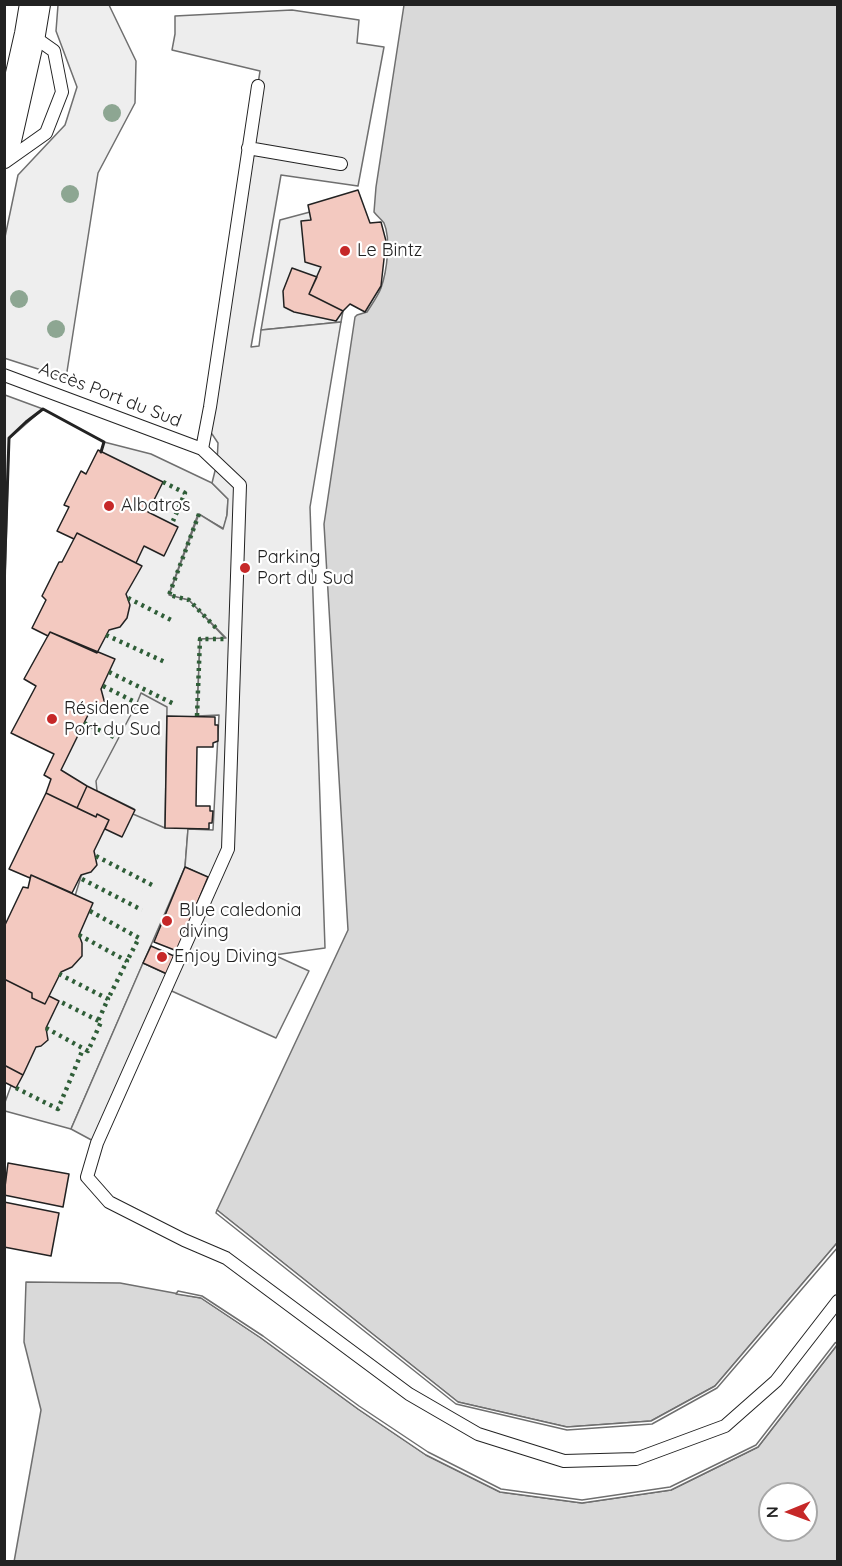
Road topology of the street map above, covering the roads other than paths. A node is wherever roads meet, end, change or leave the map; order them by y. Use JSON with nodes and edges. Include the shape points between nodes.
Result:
{"nodes":[{"id":1,"x":35,"y":4,"type":"edge"},
{"id":2,"x":30,"y":33,"type":"junction"},
{"id":3,"x":258,"y":86,"type":"dead end"},
{"id":4,"x":248,"y":148,"type":"junction"},
{"id":5,"x":4,"y":149,"type":"edge"},
{"id":6,"x":4,"y":163,"type":"edge"},
{"id":7,"x":341,"y":164,"type":"dead end"},
{"id":8,"x":4,"y":375,"type":"edge"},
{"id":9,"x":202,"y":449,"type":"junction"},
{"id":10,"x":837,"y":1301,"type":"edge"}],
"edges":[{"from":1,"to":2,"type":"street"},
{"from":2,"to":5,"type":"street"},
{"from":2,"to":6,"type":"lane","via":[[54,51],[62,92],[46,133]]},
{"from":3,"to":4,"type":"lane"},
{"from":4,"to":7,"type":"lane"},
{"from":4,"to":9,"type":"lane"},
{"from":8,"to":9,"type":"lane","name":"Accès Port du Sud"},
{"from":9,"to":10,"type":"lane","via":[[240,485],[228,849],[97,1143],[87,1177],[109,1202],[226,1258],[409,1394],[478,1434],[564,1461],[636,1459],[724,1426],[776,1381]]}]}
